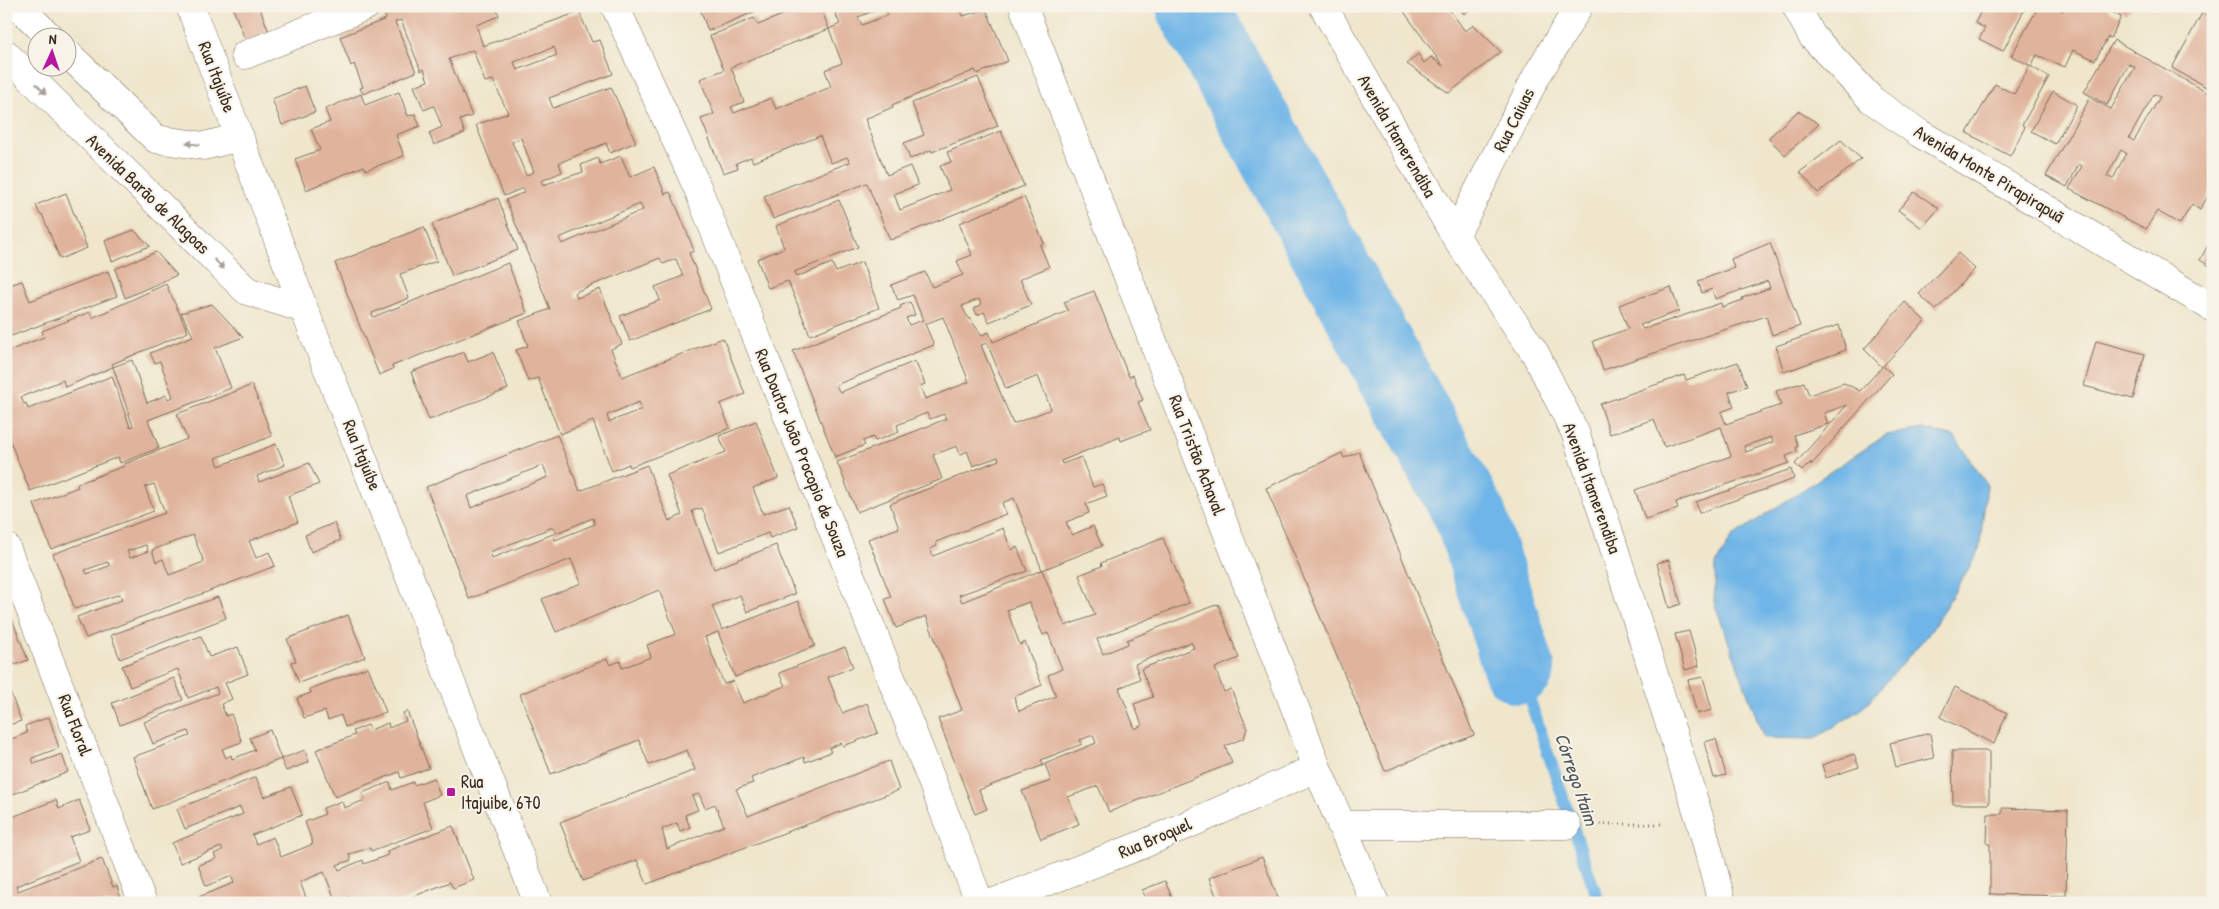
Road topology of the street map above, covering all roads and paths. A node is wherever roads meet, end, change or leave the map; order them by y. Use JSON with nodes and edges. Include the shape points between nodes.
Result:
{"nodes":[{"id":1,"x":18,"y":6,"type":"edge"},
{"id":2,"x":190,"y":6,"type":"edge"},
{"id":3,"x":366,"y":6,"type":"edge"},
{"id":4,"x":615,"y":6,"type":"edge"},
{"id":5,"x":1022,"y":6,"type":"edge"},
{"id":6,"x":1322,"y":6,"type":"edge"},
{"id":7,"x":1579,"y":6,"type":"edge"},
{"id":8,"x":1796,"y":6,"type":"edge"},
{"id":9,"x":40,"y":28,"type":"edge"},
{"id":10,"x":6,"y":54,"type":"edge"},
{"id":11,"x":245,"y":55,"type":"dead end"},
{"id":12,"x":78,"y":64,"type":"edge"},
{"id":13,"x":240,"y":137,"type":"junction"},
{"id":14,"x":1455,"y":236,"type":"junction"},
{"id":15,"x":2213,"y":308,"type":"edge"},
{"id":16,"x":304,"y":309,"type":"junction"},
{"id":17,"x":6,"y":547,"type":"edge"},
{"id":18,"x":1316,"y":768,"type":"junction"},
{"id":19,"x":1567,"y":824,"type":"joint"},
{"id":20,"x":1651,"y":824,"type":"dead end"},
{"id":21,"x":1342,"y":826,"type":"junction"},
{"id":22,"x":143,"y":903,"type":"edge"},
{"id":23,"x":538,"y":903,"type":"edge"},
{"id":24,"x":980,"y":903,"type":"edge"},
{"id":25,"x":992,"y":903,"type":"edge"},
{"id":26,"x":1375,"y":903,"type":"edge"},
{"id":27,"x":1722,"y":903,"type":"edge"}],
"edges":[{"from":1,"to":9,"type":"street"},
{"from":2,"to":13,"type":"street","name":"Rua Itajuíbe"},
{"from":3,"to":11,"type":"street"},
{"from":4,"to":24,"type":"street","name":"Rua Doutor João Procopio de Souza","via":[[698,189]]},
{"from":5,"to":18,"type":"street","name":"Rua Tristão Achaval"},
{"from":6,"to":14,"type":"street","name":"Avenida Itamerendiba"},
{"from":7,"to":14,"type":"street","name":"Rua Caiuas","via":[[1537,75]]},
{"from":8,"to":15,"type":"street","name":"Avenida Monte Pirapirapuã","via":[[1812,36],[1872,100],[1919,133]]},
{"from":10,"to":16,"type":"street","name":"Avenida Barão de Alagoas","one_way":true,"via":[[247,290]]},
{"from":13,"to":12,"type":"street","one_way":true,"via":[[204,146],[156,139]]},
{"from":13,"to":16,"type":"street","name":"Rua Itajuíbe"},
{"from":14,"to":27,"type":"street","name":"Avenida Itamerendiba","via":[[1535,353],[1575,432],[1698,814]]},
{"from":16,"to":23,"type":"street","name":"Rua Itajuíbe"},
{"from":17,"to":22,"type":"street","name":"Rua Floral"},
{"from":18,"to":21,"type":"street","name":"Rua Tristão Achaval"},
{"from":18,"to":25,"type":"street","name":"Rua Broquel","via":[[1139,846]]},
{"from":19,"to":20,"type":"path"},
{"from":19,"to":21,"type":"street"},
{"from":21,"to":26,"type":"street","name":"Rua Tristão Achaval"}]}
